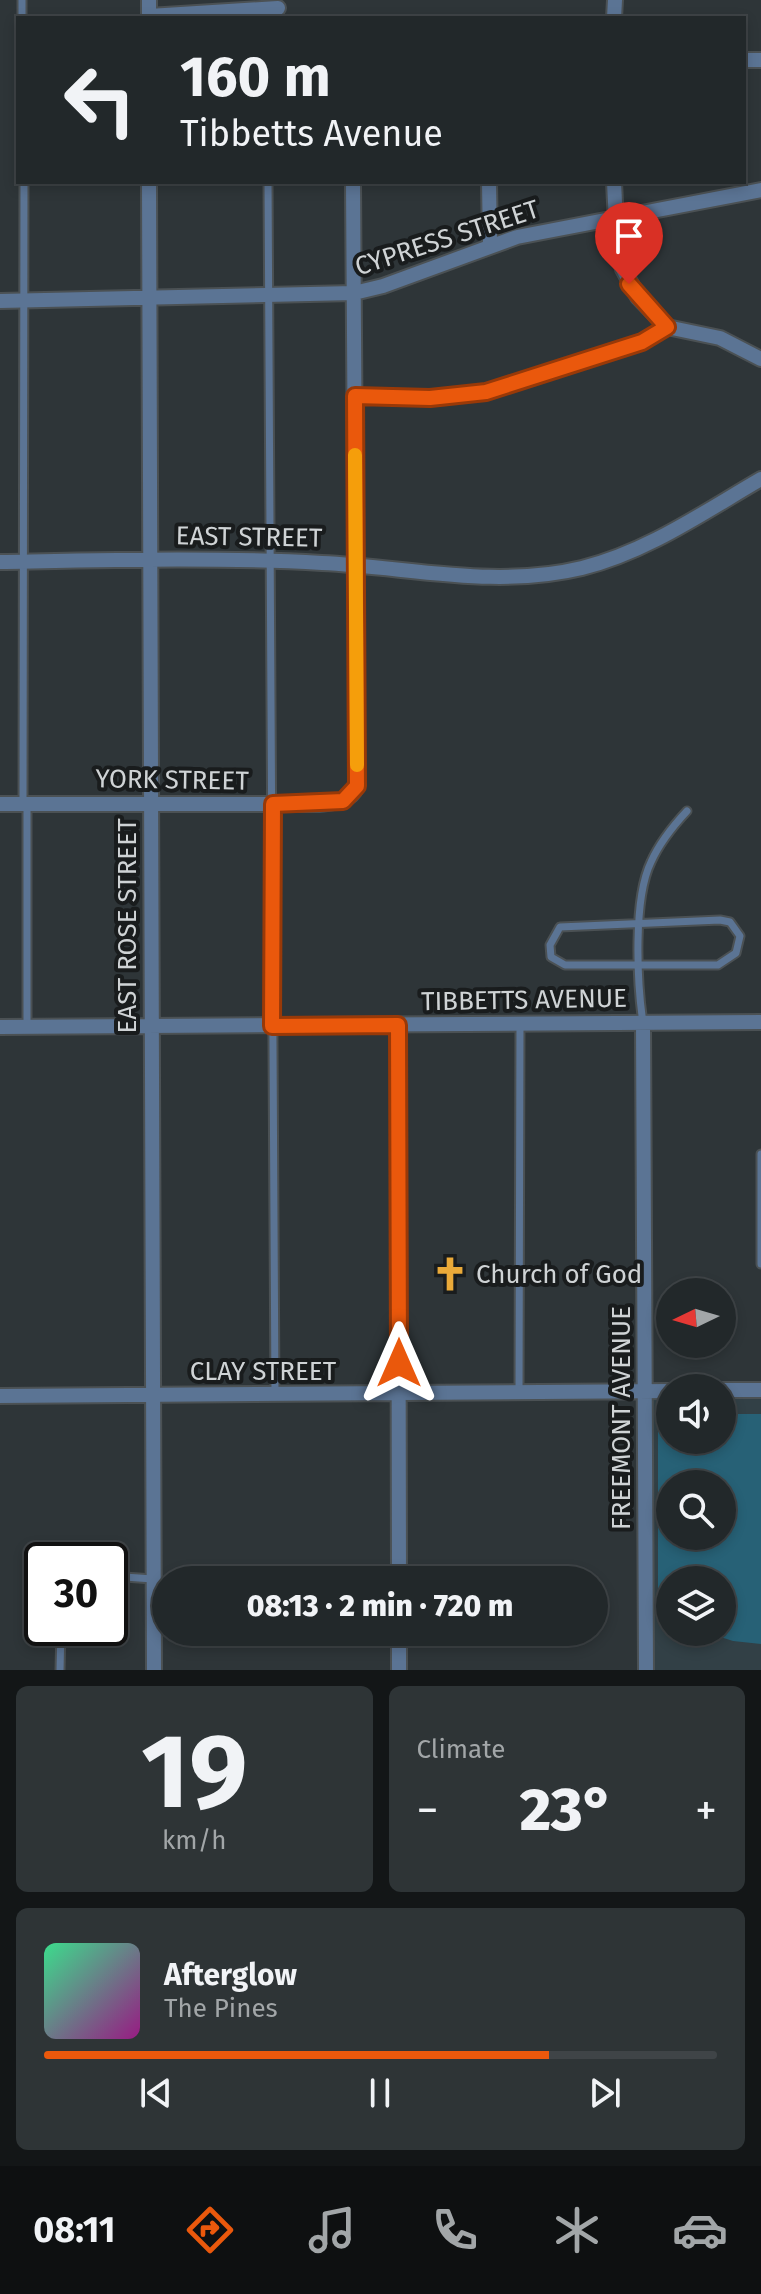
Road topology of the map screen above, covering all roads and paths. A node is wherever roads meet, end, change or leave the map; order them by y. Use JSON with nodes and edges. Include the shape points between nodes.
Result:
{"nodes":[{"id":1,"x":278,"y":8,"type":"dead end"},
{"id":2,"x":163,"y":16,"type":"edge"},
{"id":3,"x":24,"y":184,"type":"edge"},
{"id":4,"x":149,"y":184,"type":"edge"},
{"id":5,"x":268,"y":184,"type":"edge"},
{"id":6,"x":353,"y":184,"type":"edge"},
{"id":7,"x":489,"y":184,"type":"edge"},
{"id":8,"x":614,"y":184,"type":"edge"},
{"id":9,"x":761,"y":190,"type":"edge"},
{"id":10,"x":614,"y":216,"type":"junction"},
{"id":11,"x":490,"y":245,"type":"junction"},
{"id":12,"x":354,"y":293,"type":"junction"},
{"id":13,"x":269,"y":298,"type":"junction"},
{"id":14,"x":149,"y":300,"type":"junction"},
{"id":15,"x":0,"y":301,"type":"edge"},
{"id":16,"x":24,"y":301,"type":"junction"},
{"id":17,"x":667,"y":327,"type":"junction"},
{"id":18,"x":761,"y":359,"type":"edge"},
{"id":19,"x":355,"y":396,"type":"junction"},
{"id":20,"x":761,"y":479,"type":"edge"},
{"id":21,"x":150,"y":560,"type":"junction"},
{"id":22,"x":272,"y":560,"type":"junction"},
{"id":23,"x":25,"y":561,"type":"junction"},
{"id":24,"x":0,"y":562,"type":"edge"},
{"id":25,"x":356,"y":565,"type":"junction"},
{"id":26,"x":151,"y":803,"type":"junction"},
{"id":27,"x":0,"y":804,"type":"edge"},
{"id":28,"x":25,"y":804,"type":"junction"},
{"id":29,"x":273,"y":804,"type":"junction"},
{"id":30,"x":687,"y":811,"type":"dead end"},
{"id":31,"x":641,"y":925,"type":"junction"},
{"id":32,"x":641,"y":966,"type":"junction"},
{"id":33,"x":761,"y":1022,"type":"edge"},
{"id":34,"x":643,"y":1023,"type":"junction"},
{"id":35,"x":520,"y":1024,"type":"junction"},
{"id":36,"x":398,"y":1025,"type":"junction"},
{"id":37,"x":151,"y":1026,"type":"junction"},
{"id":38,"x":272,"y":1026,"type":"junction"},
{"id":39,"x":0,"y":1027,"type":"edge"},
{"id":40,"x":27,"y":1027,"type":"junction"},
{"id":41,"x":761,"y":1154,"type":"edge"},
{"id":42,"x":761,"y":1264,"type":"edge"},
{"id":43,"x":761,"y":1386,"type":"edge"},
{"id":44,"x":736,"y":1389,"type":"edge"},
{"id":45,"x":645,"y":1391,"type":"junction"},
{"id":46,"x":656,"y":1391,"type":"edge"},
{"id":47,"x":519,"y":1392,"type":"junction"},
{"id":48,"x":399,"y":1394,"type":"junction"},
{"id":49,"x":275,"y":1395,"type":"junction"},
{"id":50,"x":0,"y":1396,"type":"edge"},
{"id":51,"x":153,"y":1396,"type":"junction"},
{"id":52,"x":153,"y":1566,"type":"edge"},
{"id":53,"x":399,"y":1566,"type":"edge"},
{"id":54,"x":128,"y":1577,"type":"edge"},
{"id":55,"x":152,"y":1579,"type":"edge"},
{"id":56,"x":61,"y":1646,"type":"edge"},
{"id":57,"x":154,"y":1646,"type":"edge"},
{"id":58,"x":399,"y":1646,"type":"edge"},
{"id":59,"x":60,"y":1670,"type":"edge"},
{"id":60,"x":154,"y":1670,"type":"edge"},
{"id":61,"x":399,"y":1670,"type":"edge"},
{"id":62,"x":646,"y":1670,"type":"edge"}],
"edges":[{"from":1,"to":2,"type":"street"},
{"from":3,"to":16,"type":"lane"},
{"from":4,"to":14,"type":"street","name":"EAST ROSE STREET"},
{"from":5,"to":13,"type":"lane"},
{"from":6,"to":12,"type":"street"},
{"from":7,"to":11,"type":"street"},
{"from":8,"to":10,"type":"street"},
{"from":9,"to":10,"type":"street","name":"CYPRESS STREET"},
{"from":10,"to":11,"type":"street","name":"CYPRESS STREET"},
{"from":10,"to":17,"type":"street","via":[[629,284]]},
{"from":11,"to":12,"type":"street","name":"CYPRESS STREET"},
{"from":12,"to":13,"type":"street","name":"CYPRESS STREET"},
{"from":12,"to":19,"type":"street"},
{"from":13,"to":14,"type":"street","name":"CYPRESS STREET"},
{"from":13,"to":22,"type":"lane"},
{"from":14,"to":16,"type":"street","name":"CYPRESS STREET"},
{"from":14,"to":21,"type":"street","name":"EAST ROSE STREET"},
{"from":15,"to":16,"type":"street","name":"CYPRESS STREET"},
{"from":16,"to":23,"type":"lane"},
{"from":17,"to":18,"type":"street","via":[[720,338]]},
{"from":17,"to":19,"type":"street","via":[[642,342],[486,392],[430,398]]},
{"from":19,"to":25,"type":"street"},
{"from":20,"to":25,"type":"street","name":"EAST STREET","via":[[636,549],[581,568],[509,578]]},
{"from":21,"to":22,"type":"street","name":"EAST STREET"},
{"from":21,"to":23,"type":"street","name":"EAST STREET"},
{"from":21,"to":26,"type":"street","name":"EAST ROSE STREET"},
{"from":22,"to":25,"type":"street","name":"EAST STREET"},
{"from":22,"to":29,"type":"lane"},
{"from":23,"to":24,"type":"street","name":"EAST STREET"},
{"from":23,"to":28,"type":"lane"},
{"from":25,"to":29,"type":"street","name":"YORK STREET","via":[[357,786],[343,801]]},
{"from":26,"to":28,"type":"street","name":"YORK STREET"},
{"from":26,"to":29,"type":"street","name":"YORK STREET"},
{"from":26,"to":37,"type":"street","name":"EAST ROSE STREET"},
{"from":27,"to":28,"type":"street","name":"YORK STREET"},
{"from":28,"to":40,"type":"lane"},
{"from":29,"to":38,"type":"lane"},
{"from":30,"to":31,"type":"lane","via":[[651,862]]},
{"from":31,"to":32,"type":"lane"},
{"from":31,"to":32,"type":"lane","via":[[560,927],[550,945],[551,957],[565,965]]},
{"from":31,"to":32,"type":"lane","via":[[720,920],[730,922],[740,936],[736,953],[718,965]]},
{"from":32,"to":34,"type":"lane"},
{"from":33,"to":34,"type":"street","name":"TIBBETTS AVENUE"},
{"from":34,"to":35,"type":"street","name":"TIBBETTS AVENUE"},
{"from":34,"to":45,"type":"street","name":"FREEMONT AVENUE"},
{"from":35,"to":36,"type":"street","name":"TIBBETTS AVENUE"},
{"from":35,"to":47,"type":"lane"},
{"from":36,"to":38,"type":"street","name":"TIBBETTS AVENUE"},
{"from":36,"to":48,"type":"street"},
{"from":37,"to":38,"type":"street","name":"TIBBETTS AVENUE"},
{"from":37,"to":40,"type":"street","name":"TIBBETTS AVENUE"},
{"from":37,"to":51,"type":"street","name":"EAST ROSE STREET"},
{"from":38,"to":49,"type":"lane"},
{"from":39,"to":40,"type":"street","name":"TIBBETTS AVENUE"},
{"from":41,"to":42,"type":"lane"},
{"from":43,"to":44,"type":"street"},
{"from":45,"to":46,"type":"street","name":"CLAY STREET"},
{"from":45,"to":47,"type":"street","name":"CLAY STREET"},
{"from":45,"to":62,"type":"street","name":"FREEMONT AVENUE"},
{"from":47,"to":48,"type":"street","name":"CLAY STREET"},
{"from":48,"to":49,"type":"street","name":"CLAY STREET"},
{"from":48,"to":53,"type":"street"},
{"from":49,"to":51,"type":"street","name":"CLAY STREET"},
{"from":50,"to":51,"type":"street","name":"CLAY STREET"},
{"from":51,"to":52,"type":"street","name":"EAST ROSE STREET"},
{"from":54,"to":55,"type":"lane"},
{"from":56,"to":59,"type":"lane"},
{"from":57,"to":60,"type":"street","name":"EAST ROSE STREET"},
{"from":58,"to":61,"type":"street"}]}
